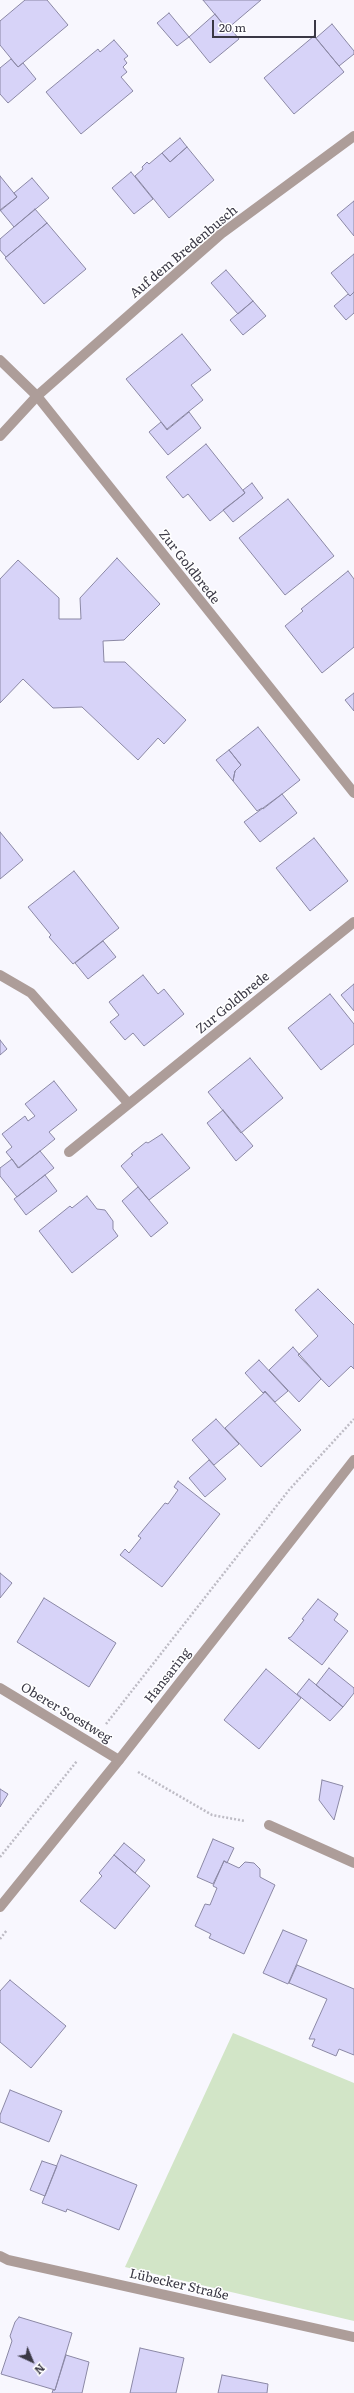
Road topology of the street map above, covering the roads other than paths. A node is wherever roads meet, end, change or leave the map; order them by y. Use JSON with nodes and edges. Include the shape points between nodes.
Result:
{"nodes":[{"id":1,"x":354,"y":136,"type":"edge"},
{"id":2,"x":0,"y":360,"type":"edge"},
{"id":3,"x":37,"y":396,"type":"junction"},
{"id":4,"x":0,"y":436,"type":"edge"},
{"id":5,"x":354,"y":793,"type":"edge"},
{"id":6,"x":354,"y":922,"type":"edge"},
{"id":7,"x":0,"y":975,"type":"edge"},
{"id":8,"x":128,"y":1103,"type":"junction"},
{"id":9,"x":69,"y":1152,"type":"dead end"},
{"id":10,"x":354,"y":1460,"type":"edge"},
{"id":11,"x":0,"y":1688,"type":"edge"},
{"id":12,"x":119,"y":1760,"type":"junction"},
{"id":13,"x":269,"y":1825,"type":"road end"},
{"id":14,"x":354,"y":1863,"type":"edge"},
{"id":15,"x":0,"y":1907,"type":"edge"},
{"id":16,"x":0,"y":2256,"type":"edge"},
{"id":17,"x":354,"y":2337,"type":"edge"}],
"edges":[{"from":1,"to":3,"type":"street","name":"Auf dem Bredenbusch","via":[[222,234]]},
{"from":2,"to":3,"type":"street","name":"Zur Goldbrede"},
{"from":3,"to":4,"type":"street","name":"Auf dem Bredenbusch"},
{"from":3,"to":5,"type":"street","name":"Zur Goldbrede"},
{"from":6,"to":8,"type":"street","name":"Zur Goldbrede"},
{"from":7,"to":8,"type":"street","via":[[31,993]]},
{"from":8,"to":9,"type":"street","name":"Zur Goldbrede"},
{"from":10,"to":12,"type":"street","name":"Hansaring"},
{"from":11,"to":12,"type":"street","name":"Oberer Soestweg"},
{"from":12,"to":15,"type":"street","name":"Hansaring"},
{"from":13,"to":14,"type":"street"},
{"from":16,"to":17,"type":"street","name":"Lübecker Straße","via":[[16,2262]]}]}
